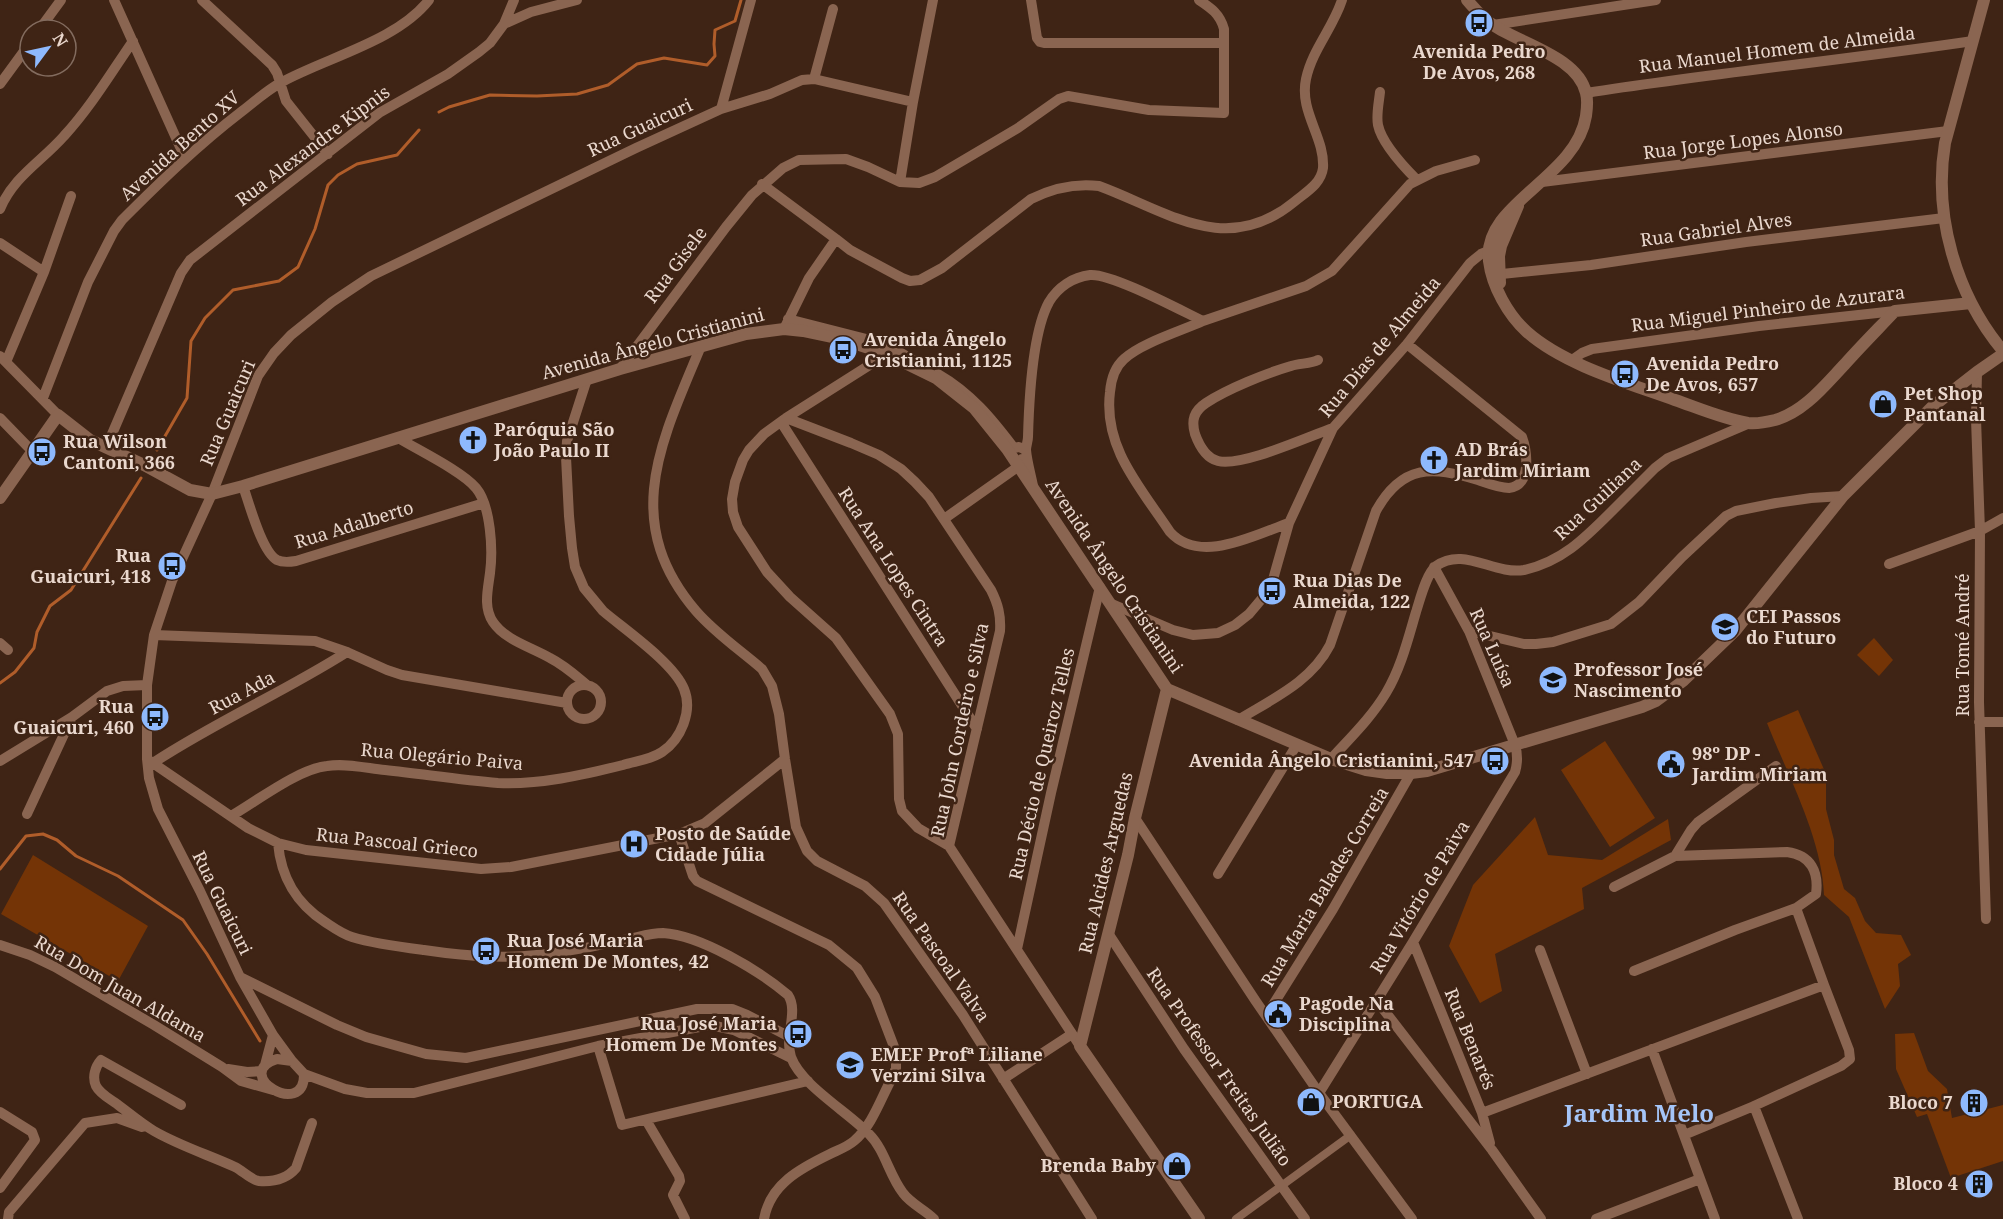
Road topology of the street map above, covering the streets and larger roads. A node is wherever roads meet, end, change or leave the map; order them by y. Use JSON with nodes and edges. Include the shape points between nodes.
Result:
{"nodes":[{"id":1,"x":62,"y":0,"type":"edge"},
{"id":2,"x":114,"y":0,"type":"edge"},
{"id":3,"x":202,"y":0,"type":"edge"},
{"id":4,"x":429,"y":0,"type":"edge"},
{"id":5,"x":514,"y":0,"type":"edge"},
{"id":6,"x":577,"y":0,"type":"edge"},
{"id":7,"x":751,"y":0,"type":"edge"},
{"id":8,"x":933,"y":0,"type":"edge"},
{"id":9,"x":1031,"y":0,"type":"edge"},
{"id":10,"x":1199,"y":0,"type":"edge"},
{"id":11,"x":1342,"y":0,"type":"edge"},
{"id":12,"x":1467,"y":0,"type":"edge"},
{"id":13,"x":1656,"y":0,"type":"edge"},
{"id":14,"x":1984,"y":0,"type":"edge"},
{"id":15,"x":833,"y":9,"type":"dead end"},
{"id":16,"x":48,"y":18,"type":"edge"},
{"id":17,"x":504,"y":24,"type":"junction"},
{"id":18,"x":1493,"y":25,"type":"junction"},
{"id":19,"x":133,"y":41,"type":"junction"},
{"id":20,"x":1973,"y":41,"type":"junction"},
{"id":21,"x":1224,"y":43,"type":"junction"},
{"id":22,"x":18,"y":59,"type":"edge"},
{"id":23,"x":814,"y":79,"type":"junction"},
{"id":24,"x":280,"y":83,"type":"junction"},
{"id":25,"x":0,"y":84,"type":"edge"},
{"id":26,"x":1380,"y":92,"type":"dead end"},
{"id":27,"x":1586,"y":93,"type":"junction"},
{"id":28,"x":913,"y":102,"type":"junction"},
{"id":29,"x":721,"y":109,"type":"junction"},
{"id":30,"x":1948,"y":131,"type":"junction"},
{"id":31,"x":328,"y":154,"type":"junction"},
{"id":32,"x":185,"y":159,"type":"junction"},
{"id":33,"x":1475,"y":160,"type":"dead end"},
{"id":34,"x":1417,"y":180,"type":"junction"},
{"id":35,"x":900,"y":182,"type":"junction"},
{"id":36,"x":1542,"y":182,"type":"junction"},
{"id":37,"x":762,"y":184,"type":"junction"},
{"id":38,"x":71,"y":196,"type":"dead end"},
{"id":39,"x":1520,"y":202,"type":"junction"},
{"id":40,"x":0,"y":209,"type":"edge"},
{"id":41,"x":1944,"y":218,"type":"junction"},
{"id":42,"x":836,"y":239,"type":"junction"},
{"id":43,"x":0,"y":243,"type":"edge"},
{"id":44,"x":1501,"y":246,"type":"junction"},
{"id":45,"x":1488,"y":250,"type":"junction"},
{"id":46,"x":44,"y":272,"type":"junction"},
{"id":47,"x":1496,"y":275,"type":"junction"},
{"id":48,"x":1971,"y":303,"type":"junction"},
{"id":49,"x":1895,"y":311,"type":"junction"},
{"id":50,"x":1203,"y":321,"type":"junction"},
{"id":51,"x":786,"y":324,"type":"junction"},
{"id":52,"x":1407,"y":344,"type":"junction"},
{"id":53,"x":702,"y":346,"type":"junction"},
{"id":54,"x":2003,"y":353,"type":"edge"},
{"id":55,"x":887,"y":354,"type":"junction"},
{"id":56,"x":3,"y":359,"type":"edge"},
{"id":57,"x":1318,"y":360,"type":"dead end"},
{"id":58,"x":1572,"y":360,"type":"junction"},
{"id":59,"x":620,"y":369,"type":"junction"},
{"id":60,"x":1977,"y":372,"type":"junction"},
{"id":61,"x":587,"y":379,"type":"junction"},
{"id":62,"x":43,"y":398,"type":"junction"},
{"id":63,"x":58,"y":415,"type":"junction"},
{"id":64,"x":0,"y":418,"type":"edge"},
{"id":65,"x":784,"y":420,"type":"junction"},
{"id":66,"x":1750,"y":423,"type":"junction"},
{"id":67,"x":1333,"y":428,"type":"junction"},
{"id":68,"x":400,"y":439,"type":"junction"},
{"id":69,"x":106,"y":448,"type":"junction"},
{"id":70,"x":1026,"y":450,"type":"junction"},
{"id":71,"x":32,"y":451,"type":"junction"},
{"id":72,"x":1019,"y":466,"type":"junction"},
{"id":73,"x":243,"y":486,"type":"junction"},
{"id":74,"x":1033,"y":489,"type":"junction"},
{"id":75,"x":212,"y":494,"type":"junction"},
{"id":76,"x":1843,"y":496,"type":"junction"},
{"id":77,"x":0,"y":498,"type":"edge"},
{"id":78,"x":484,"y":503,"type":"junction"},
{"id":79,"x":2003,"y":518,"type":"edge"},
{"id":80,"x":944,"y":519,"type":"junction"},
{"id":81,"x":1289,"y":523,"type":"junction"},
{"id":82,"x":1980,"y":531,"type":"junction"},
{"id":83,"x":1889,"y":564,"type":"dead end"},
{"id":84,"x":1434,"y":567,"type":"junction"},
{"id":85,"x":1101,"y":587,"type":"junction"},
{"id":86,"x":1112,"y":604,"type":"junction"},
{"id":87,"x":1469,"y":631,"type":"junction"},
{"id":88,"x":154,"y":635,"type":"junction"},
{"id":89,"x":347,"y":652,"type":"junction"},
{"id":90,"x":147,"y":685,"type":"junction"},
{"id":91,"x":587,"y":685,"type":"junction"},
{"id":92,"x":1167,"y":688,"type":"junction"},
{"id":93,"x":567,"y":703,"type":"junction"},
{"id":94,"x":72,"y":717,"type":"junction"},
{"id":95,"x":1238,"y":720,"type":"junction"},
{"id":96,"x":1979,"y":722,"type":"junction"},
{"id":97,"x":2003,"y":722,"type":"edge"},
{"id":98,"x":977,"y":729,"type":"junction"},
{"id":99,"x":1515,"y":745,"type":"junction"},
{"id":100,"x":1296,"y":746,"type":"junction"},
{"id":101,"x":785,"y":759,"type":"junction"},
{"id":102,"x":1331,"y":759,"type":"junction"},
{"id":103,"x":0,"y":761,"type":"edge"},
{"id":104,"x":150,"y":761,"type":"junction"},
{"id":105,"x":1776,"y":766,"type":"dead end"},
{"id":106,"x":1411,"y":773,"type":"junction"},
{"id":107,"x":27,"y":814,"type":"dead end"},
{"id":108,"x":231,"y":816,"type":"junction"},
{"id":109,"x":1135,"y":818,"type":"junction"},
{"id":110,"x":679,"y":834,"type":"junction"},
{"id":111,"x":278,"y":843,"type":"junction"},
{"id":112,"x":949,"y":846,"type":"junction"},
{"id":113,"x":1675,"y":856,"type":"junction"},
{"id":114,"x":1218,"y":874,"type":"dead end"},
{"id":115,"x":1614,"y":887,"type":"dead end"},
{"id":116,"x":1796,"y":908,"type":"junction"},
{"id":117,"x":1986,"y":919,"type":"dead end"},
{"id":118,"x":1108,"y":933,"type":"junction"},
{"id":119,"x":1413,"y":942,"type":"junction"},
{"id":120,"x":0,"y":945,"type":"edge"},
{"id":121,"x":1017,"y":949,"type":"junction"},
{"id":122,"x":1540,"y":950,"type":"dead end"},
{"id":123,"x":1634,"y":971,"type":"dead end"},
{"id":124,"x":240,"y":977,"type":"junction"},
{"id":125,"x":1824,"y":985,"type":"junction"},
{"id":126,"x":1377,"y":1001,"type":"junction"},
{"id":127,"x":1266,"y":1017,"type":"junction"},
{"id":128,"x":1072,"y":1034,"type":"junction"},
{"id":129,"x":273,"y":1035,"type":"junction"},
{"id":130,"x":788,"y":1035,"type":"junction"},
{"id":131,"x":598,"y":1046,"type":"junction"},
{"id":132,"x":1080,"y":1046,"type":"junction"},
{"id":133,"x":1652,"y":1049,"type":"junction"},
{"id":134,"x":466,"y":1058,"type":"junction"},
{"id":135,"x":791,"y":1058,"type":"junction"},
{"id":136,"x":292,"y":1061,"type":"junction"},
{"id":137,"x":222,"y":1067,"type":"junction"},
{"id":138,"x":264,"y":1068,"type":"junction"},
{"id":139,"x":304,"y":1074,"type":"junction"},
{"id":140,"x":1587,"y":1074,"type":"junction"},
{"id":141,"x":471,"y":1077,"type":"junction"},
{"id":142,"x":1003,"y":1079,"type":"junction"},
{"id":143,"x":808,"y":1081,"type":"junction"},
{"id":144,"x":273,"y":1090,"type":"junction"},
{"id":145,"x":1319,"y":1093,"type":"junction"},
{"id":146,"x":181,"y":1105,"type":"dead end"},
{"id":147,"x":1754,"y":1106,"type":"junction"},
{"id":148,"x":0,"y":1112,"type":"edge"},
{"id":149,"x":1482,"y":1113,"type":"junction"},
{"id":150,"x":646,"y":1120,"type":"junction"},
{"id":151,"x":312,"y":1123,"type":"dead end"},
{"id":152,"x":864,"y":1129,"type":"junction"},
{"id":153,"x":153,"y":1131,"type":"junction"},
{"id":154,"x":1351,"y":1135,"type":"junction"},
{"id":155,"x":1684,"y":1135,"type":"junction"},
{"id":156,"x":1492,"y":1150,"type":"junction"},
{"id":157,"x":1700,"y":1179,"type":"junction"},
{"id":158,"x":1281,"y":1186,"type":"junction"},
{"id":159,"x":0,"y":1188,"type":"edge"},
{"id":160,"x":8,"y":1219,"type":"edge"},
{"id":161,"x":685,"y":1219,"type":"edge"},
{"id":162,"x":764,"y":1219,"type":"edge"},
{"id":163,"x":934,"y":1219,"type":"edge"},
{"id":164,"x":1092,"y":1219,"type":"edge"},
{"id":165,"x":1199,"y":1219,"type":"edge"},
{"id":166,"x":1236,"y":1219,"type":"edge"},
{"id":167,"x":1305,"y":1219,"type":"edge"},
{"id":168,"x":1412,"y":1219,"type":"edge"},
{"id":169,"x":1541,"y":1219,"type":"edge"},
{"id":170,"x":1596,"y":1219,"type":"edge"},
{"id":171,"x":1715,"y":1219,"type":"edge"},
{"id":172,"x":1798,"y":1219,"type":"edge"}],
"edges":[{"from":1,"to":16,"type":"street"},
{"from":2,"to":19,"type":"street"},
{"from":3,"to":24,"type":"street","via":[[266,59]]},
{"from":4,"to":24,"type":"street","name":"Avenida Bento XV","via":[[401,26]]},
{"from":5,"to":17,"type":"street","name":"Rua Alexandre Kipnis"},
{"from":6,"to":17,"type":"street"},
{"from":7,"to":29,"type":"street","name":"Rua Guaicuri"},
{"from":8,"to":28,"type":"street"},
{"from":9,"to":21,"type":"street","via":[[1036,38],[1040,42]]},
{"from":10,"to":21,"type":"street","via":[[1219,15]]},
{"from":11,"to":42,"type":"street","via":[[1305,80],[1306,107],[1323,170],[1316,184],[1272,218],[1234,228],[1199,226],[1099,186],[1062,187],[1031,199],[942,268],[915,281],[902,278]]},
{"from":12,"to":18,"type":"street"},
{"from":13,"to":18,"type":"street"},
{"from":14,"to":20,"type":"street"},
{"from":15,"to":23,"type":"street"},
{"from":17,"to":31,"type":"street","name":"Rua Alexandre Kipnis","via":[[479,52],[379,113]]},
{"from":18,"to":27,"type":"street","via":[[1574,71]]},
{"from":19,"to":32,"type":"street"},
{"from":19,"to":40,"type":"street","via":[[77,121],[12,186]]},
{"from":20,"to":27,"type":"street","name":"Rua Manuel Homem de Almeida"},
{"from":20,"to":30,"type":"street"},
{"from":21,"to":35,"type":"street","via":[[1224,113],[1149,110],[1068,96],[935,177],[919,183]]},
{"from":22,"to":25,"type":"street"},
{"from":23,"to":28,"type":"street"},
{"from":23,"to":29,"type":"street"},
{"from":24,"to":31,"type":"street","via":[[286,101]]},
{"from":24,"to":32,"type":"street","name":"Avenida Bento XV"},
{"from":26,"to":34,"type":"street","via":[[1377,116],[1381,133]]},
{"from":27,"to":36,"type":"street","via":[[1585,124],[1577,143]]},
{"from":28,"to":35,"type":"street"},
{"from":29,"to":75,"type":"street","name":"Rua Guaicuri","via":[[405,259],[332,302],[266,363]]},
{"from":30,"to":36,"type":"street","name":"Rua Jorge Lopes Alonso"},
{"from":30,"to":41,"type":"street","via":[[1942,163]]},
{"from":31,"to":69,"type":"street","name":"Rua Alexandre Kipnis","via":[[190,260]]},
{"from":32,"to":62,"type":"street","name":"Avenida Bento XV","via":[[114,231],[87,282]]},
{"from":33,"to":34,"type":"street"},
{"from":34,"to":50,"type":"street","via":[[1404,189],[1332,271],[1306,286]]},
{"from":35,"to":37,"type":"street","name":"Rua Gisele","via":[[853,161],[833,158],[793,162]]},
{"from":36,"to":39,"type":"street"},
{"from":37,"to":42,"type":"street"},
{"from":37,"to":59,"type":"street","name":"Rua Gisele"},
{"from":38,"to":46,"type":"street"},
{"from":39,"to":44,"type":"street"},
{"from":39,"to":45,"type":"street","via":[[1501,219]]},
{"from":41,"to":47,"type":"street","name":"Rua Gabriel Alves"},
{"from":41,"to":48,"type":"street"},
{"from":42,"to":51,"type":"street","via":[[809,278]]},
{"from":43,"to":46,"type":"street"},
{"from":44,"to":45,"type":"street","name":"Rua Dias de Almeida"},
{"from":44,"to":47,"type":"street"},
{"from":45,"to":47,"type":"street"},
{"from":45,"to":52,"type":"street","name":"Rua Dias de Almeida","via":[[1470,263]]},
{"from":46,"to":56,"type":"street"},
{"from":47,"to":58,"type":"street","via":[[1500,294],[1512,316],[1527,332]]},
{"from":48,"to":49,"type":"street","name":"Rua Miguel Pinheiro de Azurara"},
{"from":48,"to":54,"type":"street"},
{"from":49,"to":58,"type":"street","name":"Rua Miguel Pinheiro de Azurara","via":[[1592,349]]},
{"from":49,"to":66,"type":"street","via":[[1804,404],[1782,418]]},
{"from":50,"to":70,"type":"street","via":[[1109,278],[1090,275],[1063,285],[1043,315],[1038,335]]},
{"from":50,"to":81,"type":"street","via":[[1140,348],[1117,366],[1108,406],[1119,454],[1170,532],[1188,546],[1221,546]]},
{"from":51,"to":53,"type":"street","name":"Avenida Ângelo Cristianini"},
{"from":51,"to":55,"type":"street","name":"Avenida Ângelo Cristianini"},
{"from":51,"to":70,"type":"street","via":[[886,344],[949,381],[986,411],[1014,448]]},
{"from":52,"to":67,"type":"street","name":"Rua Dias de Almeida"},
{"from":52,"to":95,"type":"street","via":[[1522,437],[1526,464],[1522,479],[1509,488],[1437,470],[1424,471],[1395,484],[1376,510],[1324,658],[1297,684]]},
{"from":53,"to":59,"type":"street","name":"Avenida Ângelo Cristianini"},
{"from":53,"to":101,"type":"street","name":"Rua Pascoal Valva","via":[[670,423],[656,472],[655,532],[664,564],[696,610],[767,676],[779,714]]},
{"from":54,"to":60,"type":"street","name":"Avenida Ângelo Cristianini"},
{"from":55,"to":65,"type":"street"},
{"from":55,"to":72,"type":"street","name":"Avenida Ângelo Cristianini","via":[[936,378],[958,394],[995,432]]},
{"from":56,"to":62,"type":"street"},
{"from":57,"to":67,"type":"street","via":[[1289,366],[1205,403],[1192,420],[1194,430],[1208,456],[1230,462]]},
{"from":58,"to":66,"type":"street","via":[[1704,410]]},
{"from":59,"to":61,"type":"street","name":"Avenida Ângelo Cristianini"},
{"from":60,"to":76,"type":"street","name":"Avenida Ângelo Cristianini","via":[[1932,407]]},
{"from":60,"to":82,"type":"street","name":"Rua Tomé André"},
{"from":61,"to":68,"type":"street","name":"Avenida Ângelo Cristianini"},
{"from":61,"to":108,"type":"street","name":"Rua Olegário Paiva","via":[[567,441],[575,567],[593,600],[670,668],[684,687],[687,711],[682,729],[670,746],[651,758],[519,783],[326,766],[302,773]]},
{"from":62,"to":63,"type":"street"},
{"from":63,"to":69,"type":"street"},
{"from":63,"to":71,"type":"street"},
{"from":64,"to":71,"type":"street"},
{"from":65,"to":80,"type":"street","name":"Rua John Cordeiro e Silva","via":[[850,443],[901,469]]},
{"from":65,"to":98,"type":"street","name":"Rua Ana Lopes Cintra"},
{"from":65,"to":112,"type":"street","via":[[764,434],[743,460],[732,499],[738,526],[767,572],[841,644],[890,714],[899,741],[900,805],[918,828]]},
{"from":66,"to":84,"type":"street","name":"Rua Guiliana","via":[[1655,468],[1585,538],[1557,559],[1513,571],[1464,558]]},
{"from":67,"to":81,"type":"street","name":"Rua Dias de Almeida"},
{"from":68,"to":73,"type":"street","name":"Avenida Ângelo Cristianini"},
{"from":68,"to":78,"type":"street","via":[[470,482]]},
{"from":69,"to":75,"type":"street","via":[[190,490]]},
{"from":70,"to":72,"type":"street"},
{"from":70,"to":74,"type":"street"},
{"from":71,"to":77,"type":"street"},
{"from":72,"to":74,"type":"street","name":"Avenida Ângelo Cristianini"},
{"from":72,"to":80,"type":"street"},
{"from":73,"to":75,"type":"street","name":"Avenida Ângelo Cristianini"},
{"from":73,"to":78,"type":"street","name":"Rua Adalberto","via":[[268,550],[286,562]]},
{"from":74,"to":85,"type":"street","name":"Avenida Ângelo Cristianini"},
{"from":75,"to":88,"type":"street","name":"Rua Guaicuri","via":[[172,581]]},
{"from":76,"to":87,"type":"street","via":[[1776,503],[1726,516],[1639,602],[1611,624],[1536,644]]},
{"from":76,"to":99,"type":"street","name":"Avenida Ângelo Cristianini","via":[[1736,631],[1669,692],[1642,707]]},
{"from":78,"to":91,"type":"street","via":[[492,562],[487,593],[489,615],[502,632],[552,659]]},
{"from":79,"to":82,"type":"street"},
{"from":80,"to":98,"type":"street","name":"Rua John Cordeiro e Silva","via":[[991,590],[1001,619]]},
{"from":81,"to":86,"type":"street","name":"Rua Dias de Almeida","via":[[1265,595],[1249,614],[1218,633],[1193,635],[1173,630]]},
{"from":82,"to":83,"type":"street"},
{"from":82,"to":96,"type":"street","name":"Rua Tomé André"},
{"from":84,"to":87,"type":"street","name":"Rua Luísa"},
{"from":84,"to":102,"type":"street","via":[[1387,692]]},
{"from":85,"to":86,"type":"street","name":"Avenida Ângelo Cristianini"},
{"from":85,"to":121,"type":"street","name":"Rua Décio de Queiroz Telles"},
{"from":86,"to":92,"type":"street","name":"Avenida Ângelo Cristianini"},
{"from":87,"to":99,"type":"street","name":"Rua Luísa"},
{"from":88,"to":89,"type":"street","via":[[303,640]]},
{"from":88,"to":90,"type":"street","name":"Rua Guaicuri"},
{"from":89,"to":93,"type":"street","via":[[402,675]]},
{"from":89,"to":104,"type":"street","name":"Rua Ada"},
{"from":90,"to":94,"type":"street","via":[[107,691]]},
{"from":90,"to":104,"type":"street","name":"Rua Guaicuri"},
{"from":91,"to":93,"type":"street","via":[[570,691]]},
{"from":91,"to":93,"type":"street","via":[[599,694],[601,704],[597,713],[579,718],[570,712]]},
{"from":92,"to":95,"type":"street","name":"Avenida Ângelo Cristianini"},
{"from":92,"to":109,"type":"street","name":"Rua Alcides Arguedas"},
{"from":94,"to":103,"type":"street"},
{"from":94,"to":107,"type":"street"},
{"from":95,"to":100,"type":"street","name":"Avenida Ângelo Cristianini"},
{"from":96,"to":97,"type":"street"},
{"from":96,"to":117,"type":"street","name":"Rua Tomé André"},
{"from":98,"to":112,"type":"street","name":"Rua John Cordeiro e Silva"},
{"from":99,"to":106,"type":"street","name":"Avenida Ângelo Cristianini"},
{"from":99,"to":119,"type":"street","name":"Rua Vitório de Paiva","via":[[1515,772]]},
{"from":100,"to":102,"type":"street","name":"Avenida Ângelo Cristianini"},
{"from":100,"to":114,"type":"street"},
{"from":101,"to":110,"type":"street","name":"Rua Pascoal Grieco","via":[[705,823]]},
{"from":101,"to":142,"type":"street","name":"Rua Pascoal Valva","via":[[796,827],[807,851],[865,886],[884,903]]},
{"from":102,"to":106,"type":"street","name":"Avenida Ângelo Cristianini","via":[[1366,770]]},
{"from":104,"to":108,"type":"street","name":"Rua Pascoal Grieco"},
{"from":104,"to":124,"type":"street","name":"Rua Guaicuri","via":[[149,778],[158,809]]},
{"from":105,"to":113,"type":"street","via":[[1698,822]]},
{"from":106,"to":127,"type":"street","name":"Rua Maria Balades Correia"},
{"from":108,"to":111,"type":"street","name":"Rua Pascoal Grieco"},
{"from":109,"to":118,"type":"street","name":"Rua Alcides Arguedas"},
{"from":109,"to":127,"type":"street"},
{"from":110,"to":111,"type":"street","name":"Rua Pascoal Grieco","via":[[511,867],[481,869],[306,850]]},
{"from":110,"to":152,"type":"street","via":[[696,881],[829,945],[866,981],[889,1030],[897,1060],[892,1078]]},
{"from":111,"to":130,"type":"street","via":[[279,861],[297,898],[340,933],[497,958],[559,952],[651,933],[679,935],[712,948],[788,995],[793,1004]]},
{"from":112,"to":121,"type":"street","name":"Rua John Cordeiro e Silva"},
{"from":113,"to":115,"type":"street"},
{"from":113,"to":116,"type":"street","via":[[1798,854],[1811,865],[1817,884],[1816,894]]},
{"from":116,"to":123,"type":"street"},
{"from":116,"to":125,"type":"street"},
{"from":118,"to":132,"type":"street","name":"Rua Alcides Arguedas"},
{"from":118,"to":158,"type":"street","name":"Rua Professor Freitas Julião"},
{"from":119,"to":126,"type":"street","name":"Rua Vitório de Paiva"},
{"from":119,"to":149,"type":"street","name":"Rua Benarés"},
{"from":120,"to":137,"type":"street","name":"Rua Dom Juan Aldama","via":[[55,968]]},
{"from":121,"to":128,"type":"street","name":"Rua John Cordeiro e Silva"},
{"from":122,"to":140,"type":"street"},
{"from":124,"to":129,"type":"street","name":"Rua Guaicuri"},
{"from":124,"to":134,"type":"street","via":[[366,1037],[426,1054]]},
{"from":125,"to":133,"type":"street"},
{"from":125,"to":147,"type":"street","via":[[1850,1059]]},
{"from":126,"to":145,"type":"street","name":"Rua Vitório de Paiva"},
{"from":126,"to":156,"type":"street"},
{"from":127,"to":145,"type":"street"},
{"from":128,"to":132,"type":"street","name":"Rua John Cordeiro e Silva"},
{"from":128,"to":142,"type":"street"},
{"from":129,"to":136,"type":"street","name":"Rua Guaicuri"},
{"from":129,"to":138,"type":"street"},
{"from":130,"to":134,"type":"street","via":[[732,1009],[697,1009]]},
{"from":130,"to":135,"type":"street"},
{"from":131,"to":135,"type":"street","via":[[710,1025],[734,1030]]},
{"from":131,"to":141,"type":"street"},
{"from":131,"to":150,"type":"street","via":[[622,1125]]},
{"from":132,"to":165,"type":"street"},
{"from":133,"to":140,"type":"street"},
{"from":133,"to":155,"type":"street"},
{"from":134,"to":141,"type":"street"},
{"from":135,"to":143,"type":"street"},
{"from":136,"to":138,"type":"street","via":[[277,1059]]},
{"from":136,"to":139,"type":"street"},
{"from":137,"to":138,"type":"street","name":"Rua Dom Juan Aldama","via":[[241,1072]]},
{"from":137,"to":144,"type":"street","name":"Rua Dom Juan Aldama","via":[[242,1081]]},
{"from":138,"to":144,"type":"street","via":[[264,1081]]},
{"from":139,"to":141,"type":"street","via":[[345,1089],[396,1094],[427,1091]]},
{"from":139,"to":144,"type":"street","via":[[304,1082],[296,1091],[285,1094]]},
{"from":140,"to":149,"type":"street"},
{"from":142,"to":164,"type":"street","name":"Rua Pascoal Valva"},
{"from":143,"to":150,"type":"street"},
{"from":143,"to":152,"type":"street"},
{"from":145,"to":154,"type":"street"},
{"from":146,"to":153,"type":"street","via":[[101,1060],[93,1077],[98,1088]]},
{"from":147,"to":155,"type":"street"},
{"from":147,"to":172,"type":"street"},
{"from":148,"to":159,"type":"street","via":[[32,1132],[35,1140]]},
{"from":149,"to":156,"type":"street","name":"Rua Benarés"},
{"from":150,"to":161,"type":"street","via":[[679,1176],[674,1195]]},
{"from":151,"to":153,"type":"street","via":[[296,1168],[273,1181],[255,1180]]},
{"from":152,"to":162,"type":"street","via":[[853,1142],[816,1160],[780,1185],[771,1197]]},
{"from":152,"to":163,"type":"street","via":[[878,1146],[902,1192]]},
{"from":153,"to":160,"type":"street","via":[[117,1118],[84,1123],[9,1212]]},
{"from":154,"to":158,"type":"street"},
{"from":154,"to":168,"type":"street"},
{"from":155,"to":157,"type":"street"},
{"from":156,"to":169,"type":"street"},
{"from":157,"to":170,"type":"street"},
{"from":157,"to":171,"type":"street"},
{"from":158,"to":166,"type":"street"},
{"from":158,"to":167,"type":"street","name":"Rua Professor Freitas Julião"}]}
